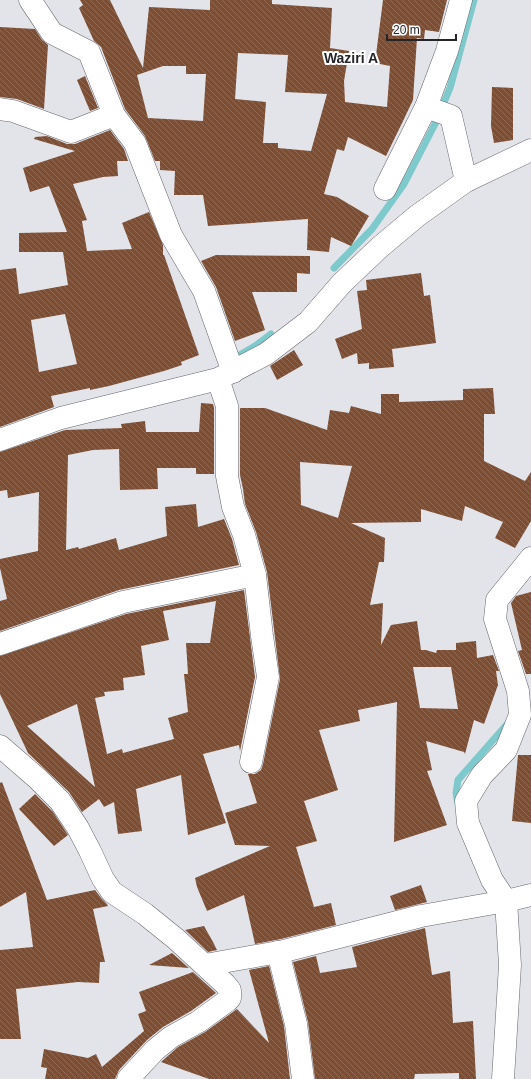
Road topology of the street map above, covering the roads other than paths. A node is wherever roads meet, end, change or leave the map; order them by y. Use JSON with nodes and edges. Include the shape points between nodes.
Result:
{"nodes":[{"id":1,"x":30,"y":0,"type":"edge"},
{"id":2,"x":460,"y":0,"type":"edge"},
{"id":3,"x":426,"y":107,"type":"junction"},
{"id":4,"x":0,"y":109,"type":"edge"},
{"id":5,"x":114,"y":115,"type":"junction"},
{"id":6,"x":531,"y":150,"type":"edge"},
{"id":7,"x":466,"y":181,"type":"junction"},
{"id":8,"x":385,"y":189,"type":"dead end"},
{"id":9,"x":225,"y":376,"type":"junction"},
{"id":10,"x":0,"y":440,"type":"edge"},
{"id":11,"x":531,"y":558,"type":"edge"},
{"id":12,"x":255,"y":575,"type":"junction"},
{"id":13,"x":0,"y":644,"type":"edge"},
{"id":14,"x":0,"y":746,"type":"edge"},
{"id":15,"x":251,"y":762,"type":"dead end"},
{"id":16,"x":531,"y":895,"type":"edge"},
{"id":17,"x":506,"y":901,"type":"junction"},
{"id":18,"x":278,"y":952,"type":"junction"},
{"id":19,"x":205,"y":965,"type":"junction"},
{"id":20,"x":128,"y":1079,"type":"edge"},
{"id":21,"x":303,"y":1079,"type":"edge"},
{"id":22,"x":503,"y":1079,"type":"edge"}],
"edges":[{"from":1,"to":5,"type":"street","via":[[52,33],[89,52]]},
{"from":2,"to":3,"type":"street","via":[[447,51]]},
{"from":3,"to":7,"type":"street","via":[[451,116]]},
{"from":3,"to":8,"type":"street"},
{"from":4,"to":5,"type":"street","via":[[13,111],[71,132]]},
{"from":5,"to":9,"type":"street","via":[[135,143],[171,236],[204,291]]},
{"from":6,"to":7,"type":"street"},
{"from":7,"to":9,"type":"street","via":[[417,216],[380,247],[342,283],[308,322],[266,354]]},
{"from":9,"to":10,"type":"street","via":[[61,418]]},
{"from":9,"to":12,"type":"street","via":[[227,476],[233,507]]},
{"from":11,"to":17,"type":"street","via":[[497,600],[494,619],[518,691],[520,715],[506,750],[482,775],[466,801],[468,823],[492,880]]},
{"from":12,"to":13,"type":"street","via":[[123,602]]},
{"from":12,"to":15,"type":"street","via":[[268,677]]},
{"from":14,"to":19,"type":"street","via":[[60,801],[78,828],[112,892],[145,914]]},
{"from":16,"to":17,"type":"street"},
{"from":17,"to":18,"type":"street","via":[[420,916]]},
{"from":17,"to":22,"type":"street","via":[[510,965]]},
{"from":18,"to":19,"type":"street"},
{"from":18,"to":21,"type":"street","via":[[296,1024]]},
{"from":19,"to":20,"type":"street","via":[[230,990],[230,998],[198,1022],[171,1037]]}]}
